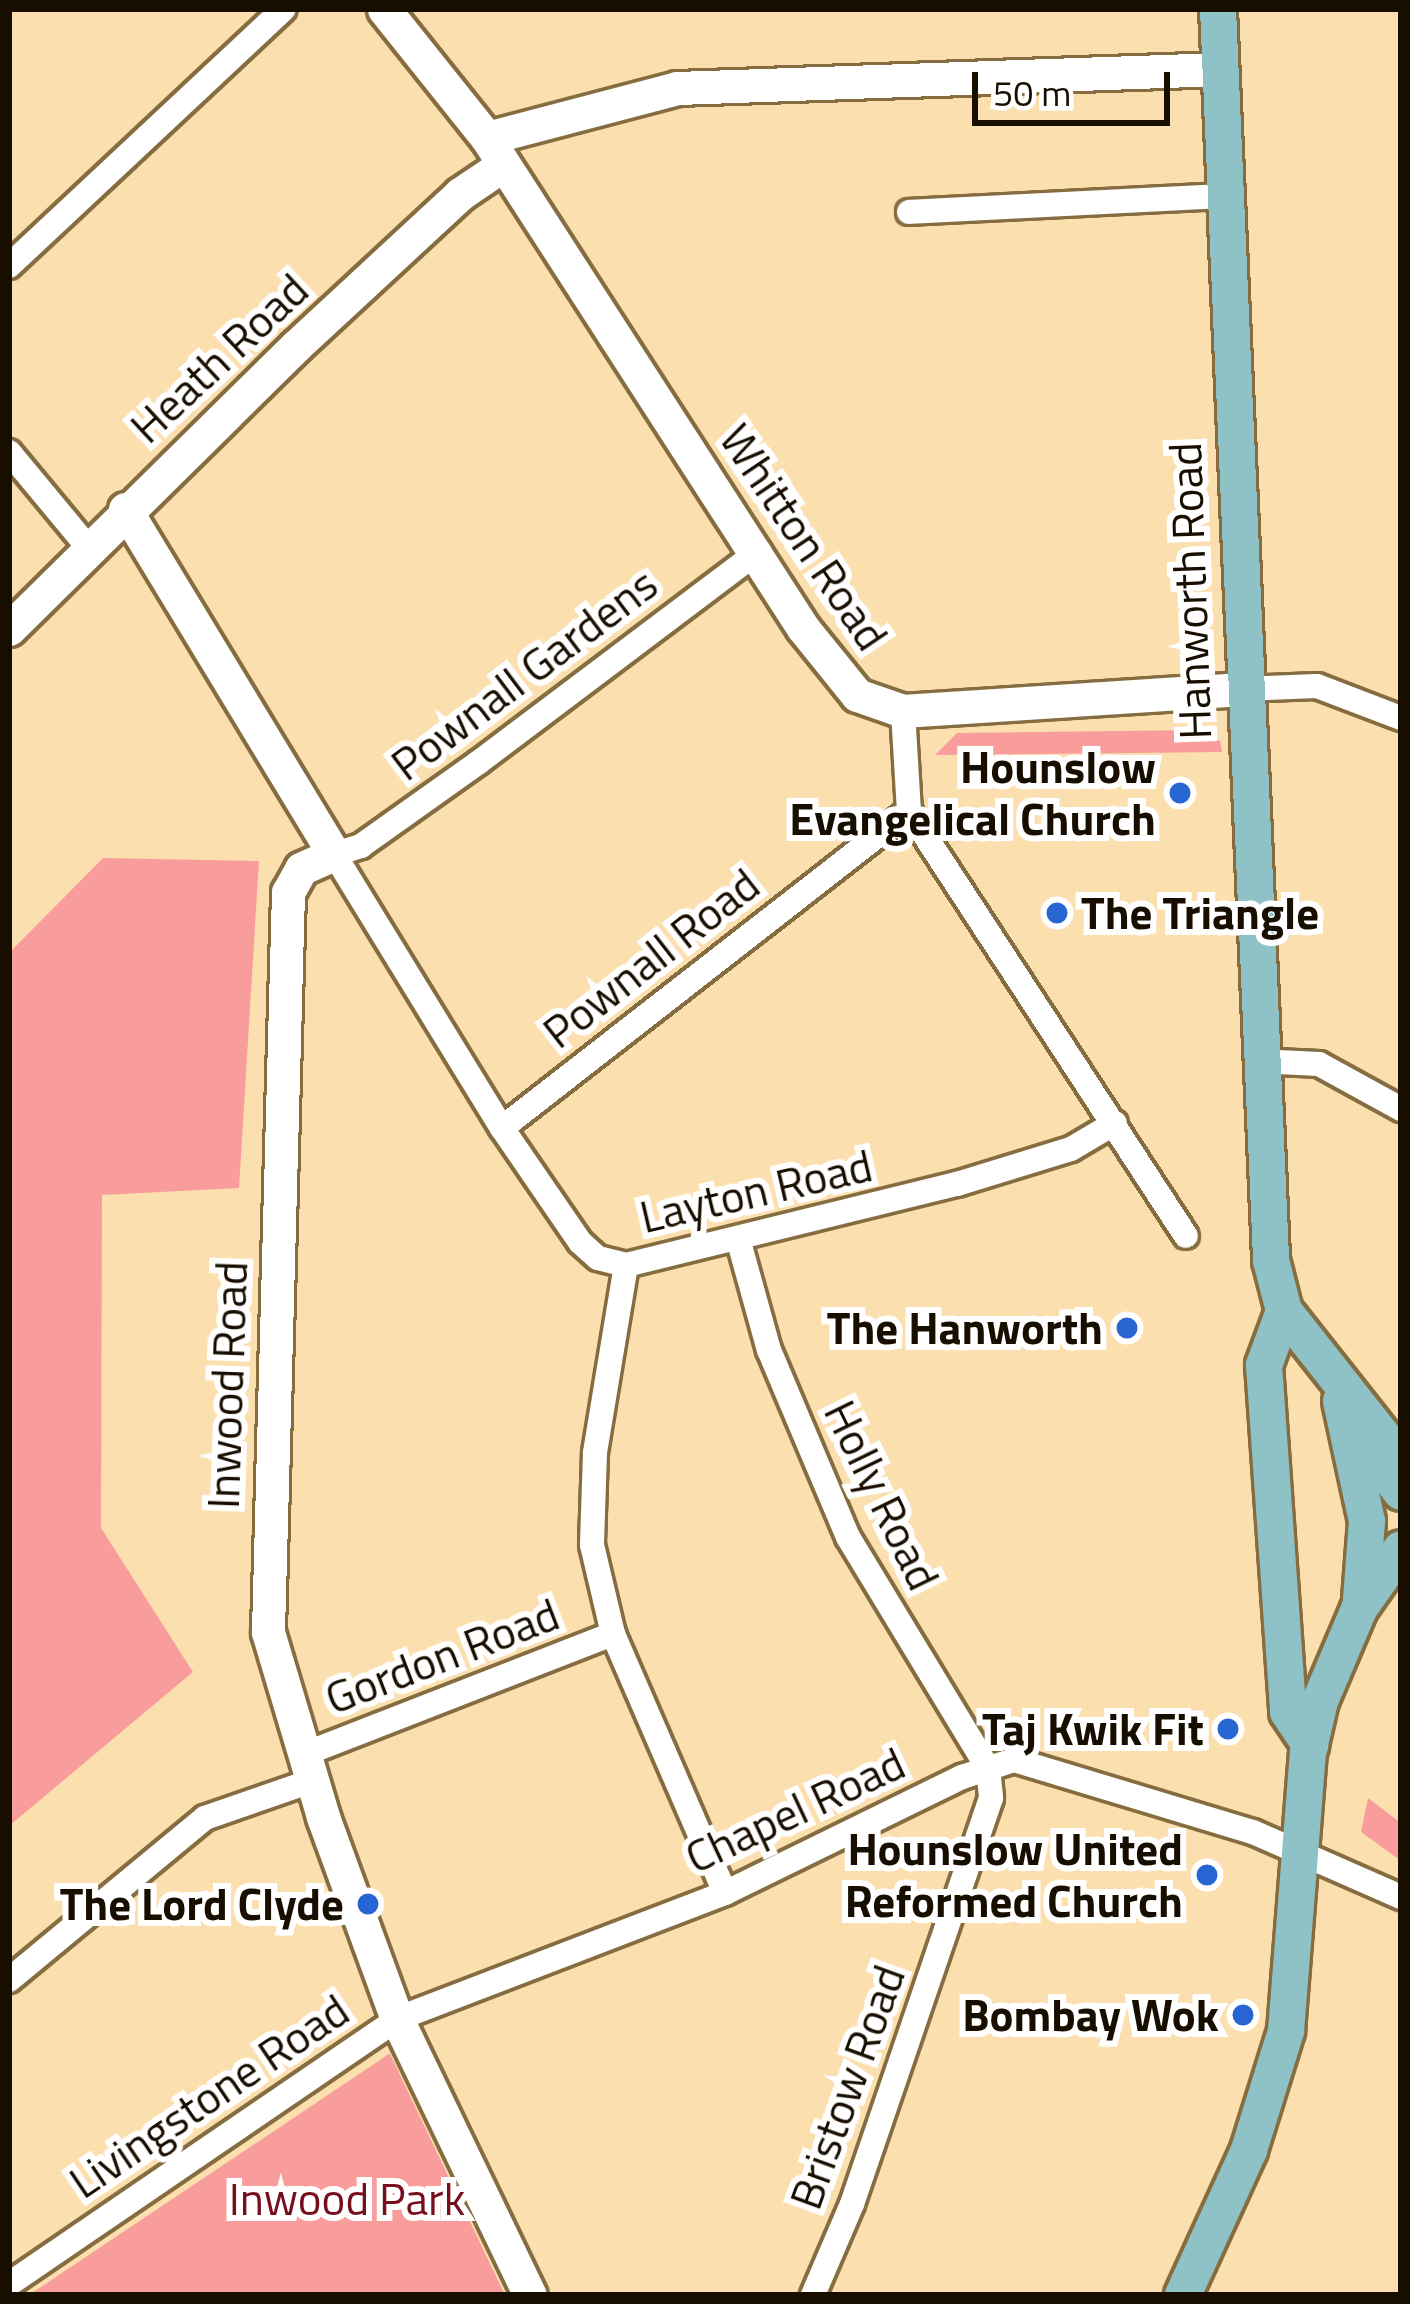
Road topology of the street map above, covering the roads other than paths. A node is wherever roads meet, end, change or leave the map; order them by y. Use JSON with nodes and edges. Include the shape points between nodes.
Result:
{"nodes":[{"id":1,"x":284,"y":9,"type":"edge"},
{"id":2,"x":384,"y":9,"type":"edge"},
{"id":3,"x":1218,"y":9,"type":"edge"},
{"id":4,"x":1221,"y":69,"type":"junction"},
{"id":5,"x":495,"y":152,"type":"junction"},
{"id":6,"x":1226,"y":196,"type":"junction"},
{"id":7,"x":909,"y":212,"type":"dead end"},
{"id":8,"x":9,"y":266,"type":"edge"},
{"id":9,"x":9,"y":452,"type":"edge"},
{"id":10,"x":125,"y":509,"type":"junction"},
{"id":11,"x":88,"y":546,"type":"junction"},
{"id":12,"x":759,"y":551,"type":"junction"},
{"id":13,"x":9,"y":629,"type":"edge"},
{"id":14,"x":1241,"y":689,"type":"junction"},
{"id":15,"x":903,"y":711,"type":"junction"},
{"id":16,"x":1401,"y":718,"type":"edge"},
{"id":17,"x":909,"y":811,"type":"junction"},
{"id":18,"x":334,"y":854,"type":"junction"},
{"id":19,"x":1257,"y":1061,"type":"junction"},
{"id":20,"x":1401,"y":1109,"type":"edge"},
{"id":21,"x":1115,"y":1124,"type":"junction"},
{"id":22,"x":502,"y":1128,"type":"junction"},
{"id":23,"x":1186,"y":1237,"type":"dead end"},
{"id":24,"x":740,"y":1241,"type":"junction"},
{"id":25,"x":626,"y":1264,"type":"junction"},
{"id":26,"x":1284,"y":1311,"type":"junction"},
{"id":27,"x":1329,"y":1377,"type":"junction"},
{"id":28,"x":1401,"y":1418,"type":"edge"},
{"id":29,"x":1349,"y":1421,"type":"junction"},
{"id":30,"x":1401,"y":1459,"type":"edge"},
{"id":31,"x":1401,"y":1492,"type":"edge"},
{"id":32,"x":1401,"y":1549,"type":"edge"},
{"id":33,"x":1359,"y":1609,"type":"junction"},
{"id":34,"x":613,"y":1634,"type":"junction"},
{"id":35,"x":1310,"y":1745,"type":"junction"},
{"id":36,"x":306,"y":1768,"type":"junction"},
{"id":37,"x":988,"y":1768,"type":"junction"},
{"id":38,"x":1302,"y":1850,"type":"junction"},
{"id":39,"x":725,"y":1893,"type":"junction"},
{"id":40,"x":1401,"y":1897,"type":"edge"},
{"id":41,"x":9,"y":1980,"type":"edge"},
{"id":42,"x":398,"y":2019,"type":"junction"},
{"id":43,"x":9,"y":2284,"type":"edge"},
{"id":44,"x":530,"y":2295,"type":"edge"},
{"id":45,"x":813,"y":2295,"type":"edge"},
{"id":46,"x":1183,"y":2295,"type":"edge"}],
"edges":[{"from":1,"to":8,"type":"street"},
{"from":2,"to":5,"type":"street","name":"Whitton Road"},
{"from":3,"to":4,"type":"main road","name":"Hanworth Road"},
{"from":4,"to":5,"type":"street","name":"Heath Road","via":[[677,88]]},
{"from":4,"to":6,"type":"main road","name":"Hanworth Road"},
{"from":5,"to":10,"type":"street","name":"Heath Road"},
{"from":5,"to":12,"type":"street","name":"Whitton Road"},
{"from":6,"to":7,"type":"street"},
{"from":6,"to":14,"type":"main road","name":"Hanworth Road"},
{"from":9,"to":11,"type":"street"},
{"from":10,"to":11,"type":"street","name":"Heath Road"},
{"from":10,"to":18,"type":"street"},
{"from":11,"to":13,"type":"street","name":"Heath Road"},
{"from":12,"to":15,"type":"street","name":"Whitton Road","via":[[802,628],[856,695]]},
{"from":12,"to":18,"type":"street","name":"Pownall Gardens","via":[[361,846]]},
{"from":14,"to":15,"type":"street"},
{"from":14,"to":16,"type":"street","via":[[1316,686]]},
{"from":14,"to":19,"type":"main road","name":"Hanworth Road"},
{"from":15,"to":17,"type":"street"},
{"from":17,"to":21,"type":"street"},
{"from":17,"to":22,"type":"street","name":"Pownall Road"},
{"from":18,"to":22,"type":"street","name":"Layton Road"},
{"from":18,"to":36,"type":"street","name":"Inwood Road","via":[[301,869],[288,892],[283,1025],[268,1632]]},
{"from":19,"to":20,"type":"street","via":[[1318,1064]]},
{"from":19,"to":26,"type":"main road","name":"Hanworth Road","via":[[1271,1260]]},
{"from":21,"to":23,"type":"street"},
{"from":21,"to":24,"type":"street","name":"Layton Road","via":[[1071,1149]]},
{"from":22,"to":25,"type":"street","name":"Layton Road","via":[[580,1242],[598,1258]]},
{"from":24,"to":25,"type":"street","name":"Layton Road"},
{"from":24,"to":37,"type":"street","name":"Holly Road","via":[[769,1350],[848,1537]]},
{"from":25,"to":34,"type":"street","via":[[595,1453],[592,1545]]},
{"from":26,"to":27,"type":"main road","name":"Hanworth Road"},
{"from":26,"to":35,"type":"main road","via":[[1264,1364],[1288,1712]]},
{"from":27,"to":28,"type":"main road"},
{"from":27,"to":29,"type":"main road","name":"Hanworth Road"},
{"from":27,"to":30,"type":"main road","name":"Hanworth Road"},
{"from":29,"to":31,"type":"main road"},
{"from":29,"to":33,"type":"main road","name":"Hanworth Road","via":[[1367,1521]]},
{"from":32,"to":33,"type":"main road"},
{"from":33,"to":35,"type":"main road"},
{"from":34,"to":36,"type":"street","name":"Gordon Road"},
{"from":34,"to":39,"type":"street"},
{"from":35,"to":38,"type":"main road"},
{"from":36,"to":41,"type":"street","name":"Gordon Road","via":[[205,1818]]},
{"from":36,"to":42,"type":"street","name":"Inwood Road"},
{"from":37,"to":38,"type":"street","name":"Chapel Road","via":[[1038,1762]]},
{"from":37,"to":39,"type":"street","name":"Chapel Road"},
{"from":37,"to":45,"type":"street","name":"Bristow Road","via":[[988,1820]]},
{"from":38,"to":40,"type":"street","name":"Chapel Road"},
{"from":38,"to":46,"type":"main road","via":[[1280,2057],[1249,2150]]},
{"from":39,"to":42,"type":"street","name":"Chapel Road"},
{"from":42,"to":43,"type":"street","name":"Livingstone Road"},
{"from":42,"to":44,"type":"street","name":"Inwood Road"}]}
